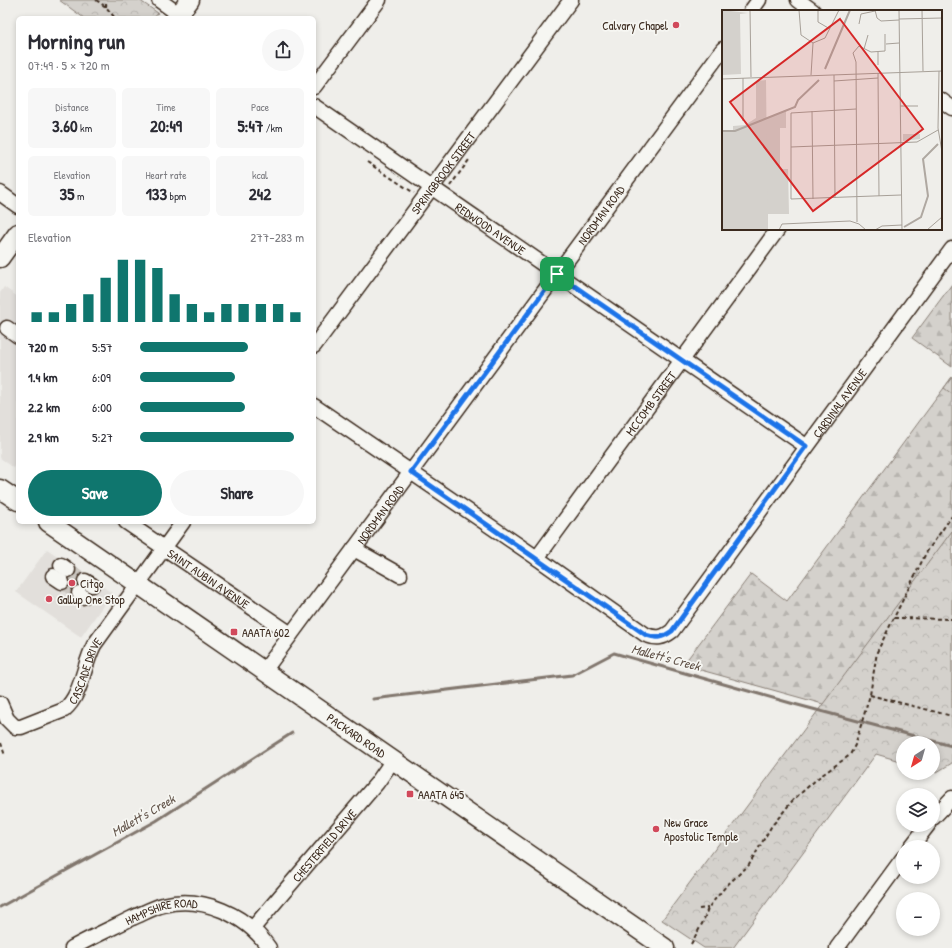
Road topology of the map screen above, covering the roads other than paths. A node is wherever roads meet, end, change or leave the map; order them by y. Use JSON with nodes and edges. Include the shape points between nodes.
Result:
{"nodes":[{"id":1,"x":159,"y":0,"type":"edge"},
{"id":2,"x":379,"y":0,"type":"edge"},
{"id":3,"x":571,"y":0,"type":"edge"},
{"id":4,"x":759,"y":0,"type":"edge"},
{"id":5,"x":798,"y":0,"type":"edge"},
{"id":6,"x":752,"y":10,"type":"edge"},
{"id":7,"x":812,"y":10,"type":"edge"},
{"id":8,"x":182,"y":13,"type":"edge"},
{"id":9,"x":722,"y":50,"type":"edge"},
{"id":10,"x":316,"y":84,"type":"edge"},
{"id":11,"x":942,"y":101,"type":"edge"},
{"id":12,"x":316,"y":107,"type":"edge"},
{"id":13,"x":952,"y":108,"type":"edge"},
{"id":14,"x":431,"y":188,"type":"junction"},
{"id":15,"x":0,"y":193,"type":"edge"},
{"id":16,"x":16,"y":205,"type":"edge"},
{"id":17,"x":777,"y":230,"type":"edge"},
{"id":18,"x":16,"y":236,"type":"edge"},
{"id":19,"x":952,"y":249,"type":"edge"},
{"id":20,"x":0,"y":258,"type":"edge"},
{"id":21,"x":557,"y":274,"type":"junction"},
{"id":22,"x":316,"y":343,"type":"edge"},
{"id":23,"x":683,"y":361,"type":"junction"},
{"id":24,"x":316,"y":407,"type":"edge"},
{"id":25,"x":806,"y":446,"type":"junction"},
{"id":26,"x":411,"y":472,"type":"junction"},
{"id":27,"x":51,"y":524,"type":"edge"},
{"id":28,"x":129,"y":524,"type":"edge"},
{"id":29,"x":182,"y":524,"type":"edge"},
{"id":30,"x":164,"y":548,"type":"junction"},
{"id":31,"x":354,"y":549,"type":"junction"},
{"id":32,"x":538,"y":558,"type":"junction"},
{"id":33,"x":400,"y":575,"type":"dead end"},
{"id":34,"x":138,"y":584,"type":"junction"},
{"id":35,"x":291,"y":634,"type":"junction"},
{"id":36,"x":264,"y":671,"type":"junction"},
{"id":37,"x":0,"y":703,"type":"edge"},
{"id":38,"x":393,"y":760,"type":"junction"},
{"id":39,"x":952,"y":798,"type":"edge"},
{"id":40,"x":940,"y":811,"type":"edge"},
{"id":41,"x":923,"y":832,"type":"edge"},
{"id":42,"x":916,"y":840,"type":"edge"},
{"id":43,"x":896,"y":868,"type":"edge"},
{"id":44,"x":253,"y":928,"type":"junction"},
{"id":45,"x":98,"y":942,"type":"edge"},
{"id":46,"x":72,"y":948,"type":"edge"},
{"id":47,"x":269,"y":948,"type":"edge"},
{"id":48,"x":665,"y":948,"type":"edge"},
{"id":49,"x":837,"y":948,"type":"edge"}],
"edges":[{"from":1,"to":8,"type":"street"},
{"from":2,"to":10,"type":"street"},
{"from":3,"to":14,"type":"street","name":"SPRINGBROOK STREET"},
{"from":4,"to":6,"type":"street"},
{"from":5,"to":7,"type":"street"},
{"from":9,"to":21,"type":"street","name":"NORDMAN ROAD"},
{"from":11,"to":13,"type":"street"},
{"from":12,"to":14,"type":"street","name":"REDWOOD AVENUE"},
{"from":14,"to":21,"type":"street","name":"REDWOOD AVENUE"},
{"from":14,"to":22,"type":"street","name":"SPRINGBROOK STREET"},
{"from":15,"to":16,"type":"street"},
{"from":17,"to":23,"type":"street","name":"MCCOMB STREET"},
{"from":18,"to":20,"type":"main road"},
{"from":19,"to":25,"type":"street","name":"CARDINAL AVENUE"},
{"from":21,"to":23,"type":"street","name":"REDWOOD AVENUE"},
{"from":21,"to":26,"type":"street","name":"NORDMAN ROAD"},
{"from":23,"to":25,"type":"street","name":"REDWOOD AVENUE"},
{"from":23,"to":32,"type":"street","name":"MCCOMB STREET"},
{"from":24,"to":26,"type":"street"},
{"from":25,"to":32,"type":"street","name":"CARDINAL AVENUE","via":[[672,631],[664,637],[646,635]]},
{"from":26,"to":31,"type":"street","name":"NORDMAN ROAD"},
{"from":26,"to":32,"type":"street"},
{"from":27,"to":34,"type":"main road","name":"PACKARD ROAD"},
{"from":28,"to":30,"type":"street","name":"SAINT AUBIN AVENUE"},
{"from":29,"to":30,"type":"street"},
{"from":30,"to":34,"type":"street"},
{"from":30,"to":35,"type":"street","name":"SAINT AUBIN AVENUE"},
{"from":31,"to":33,"type":"street"},
{"from":31,"to":35,"type":"street","name":"NORDMAN ROAD"},
{"from":34,"to":36,"type":"main road","name":"PACKARD ROAD"},
{"from":34,"to":37,"type":"street","name":"CASCADE DRIVE","via":[[94,645],[78,690],[64,710],[15,727],[7,719]]},
{"from":35,"to":36,"type":"street","name":"NORDMAN ROAD"},
{"from":36,"to":38,"type":"main road","name":"PACKARD ROAD"},
{"from":38,"to":44,"type":"street","name":"CHESTERFIELD DRIVE","via":[[377,783]]},
{"from":38,"to":48,"type":"main road","name":"PACKARD ROAD"},
{"from":39,"to":40,"type":"street"},
{"from":41,"to":42,"type":"street"},
{"from":43,"to":49,"type":"street"},
{"from":44,"to":45,"type":"street","name":"HAMPSHIRE ROAD","via":[[239,918],[214,907],[179,903],[163,905]]},
{"from":44,"to":47,"type":"street","name":"HAMPSHIRE ROAD"},
{"from":45,"to":46,"type":"street","name":"HAMPSHIRE ROAD"}]}
